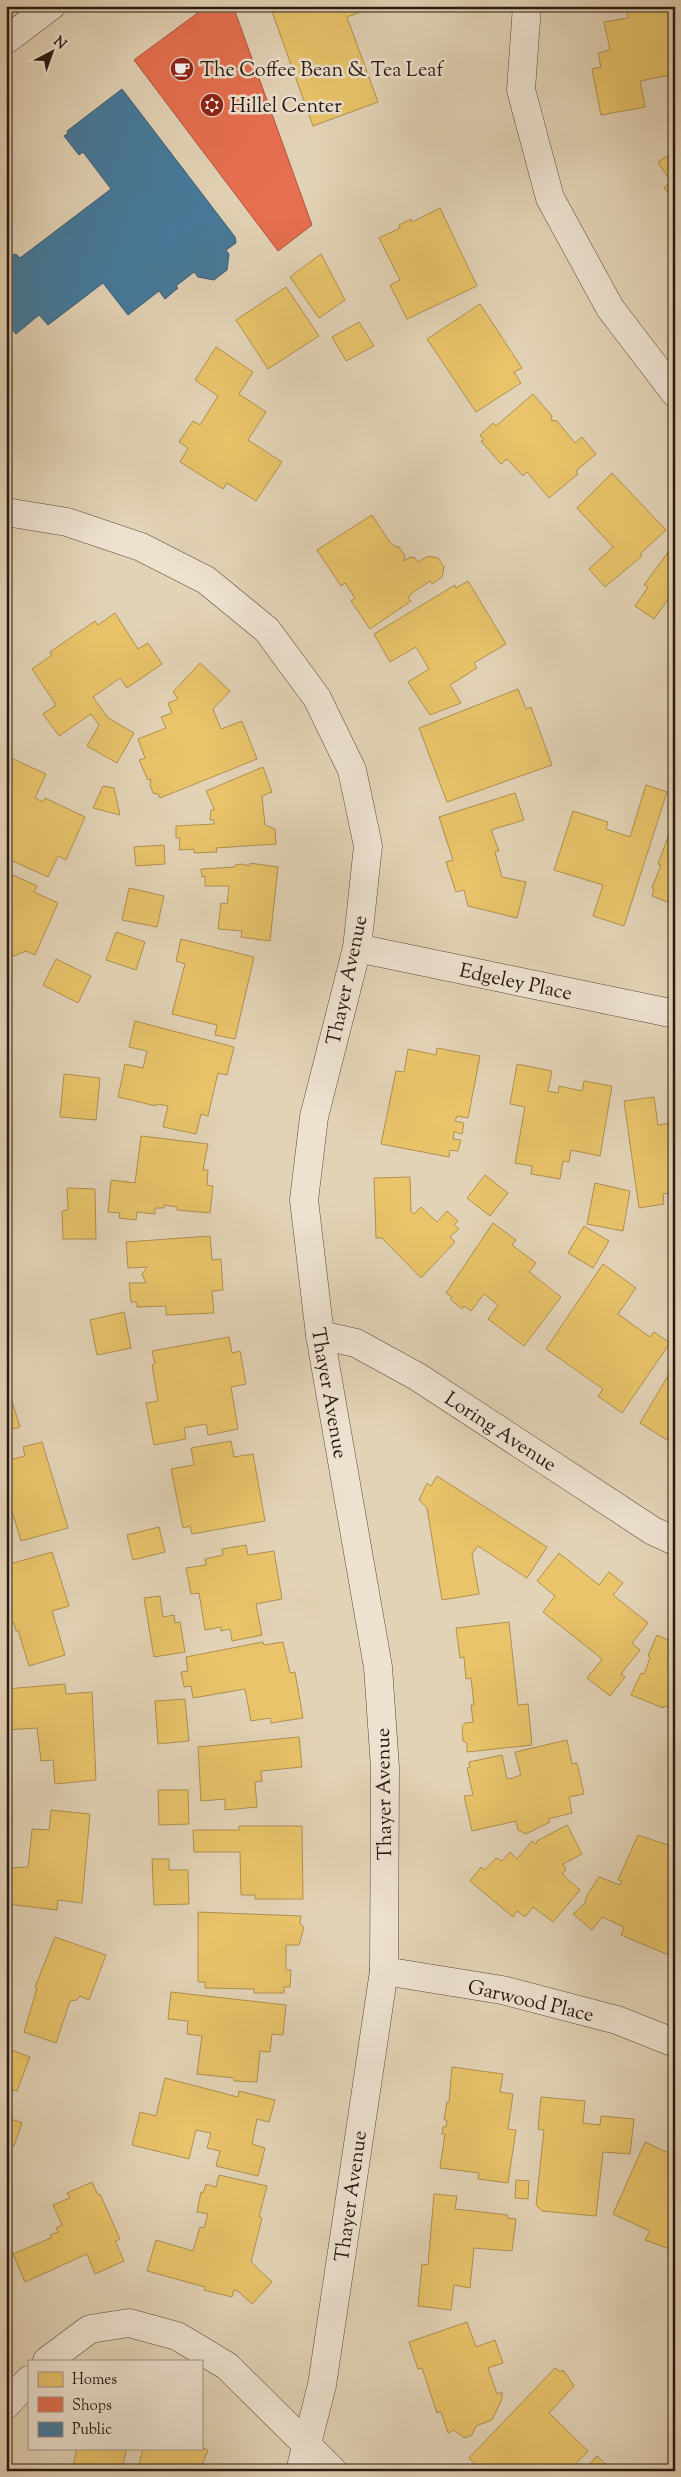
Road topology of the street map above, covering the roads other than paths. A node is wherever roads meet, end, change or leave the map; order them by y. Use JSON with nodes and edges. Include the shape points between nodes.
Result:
{"nodes":[{"id":1,"x":51,"y":6,"type":"edge"},
{"id":2,"x":528,"y":6,"type":"edge"},
{"id":3,"x":6,"y":40,"type":"edge"},
{"id":4,"x":675,"y":393,"type":"edge"},
{"id":5,"x":6,"y":512,"type":"edge"},
{"id":6,"x":357,"y":948,"type":"junction"},
{"id":7,"x":675,"y":1014,"type":"edge"},
{"id":8,"x":320,"y":1335,"type":"junction"},
{"id":9,"x":675,"y":1541,"type":"edge"},
{"id":10,"x":384,"y":1971,"type":"junction"},
{"id":11,"x":675,"y":2043,"type":"edge"},
{"id":12,"x":48,"y":2360,"type":"edge"},
{"id":13,"x":28,"y":2381,"type":"edge"},
{"id":14,"x":6,"y":2405,"type":"edge"},
{"id":15,"x":303,"y":2458,"type":"edge"},
{"id":16,"x":333,"y":2471,"type":"edge"}],
"edges":[{"from":1,"to":3,"type":"street"},
{"from":2,"to":4,"type":"street","via":[[521,90],[550,198],[610,308]]},
{"from":5,"to":6,"type":"street","name":"Thayer Avenue","via":[[66,522],[141,547],[206,580],[267,630],[317,698],[352,770],[368,846]]},
{"from":6,"to":7,"type":"street","name":"Edgeley Place"},
{"from":6,"to":8,"type":"street","name":"Thayer Avenue","via":[[314,1116],[304,1200]]},
{"from":8,"to":9,"type":"street","name":"Loring Avenue","via":[[356,1343],[418,1377],[654,1531]]},
{"from":8,"to":10,"type":"street","name":"Thayer Avenue","via":[[378,1667],[385,1768]]},
{"from":10,"to":11,"type":"street","name":"Garwood Place","via":[[502,1990],[617,2020]]},
{"from":10,"to":15,"type":"street","name":"Thayer Avenue","via":[[322,2385]]},
{"from":12,"to":15,"type":"street","via":[[90,2330],[129,2323],[178,2336],[227,2366]]},
{"from":13,"to":14,"type":"street"},
{"from":15,"to":16,"type":"street"}]}
